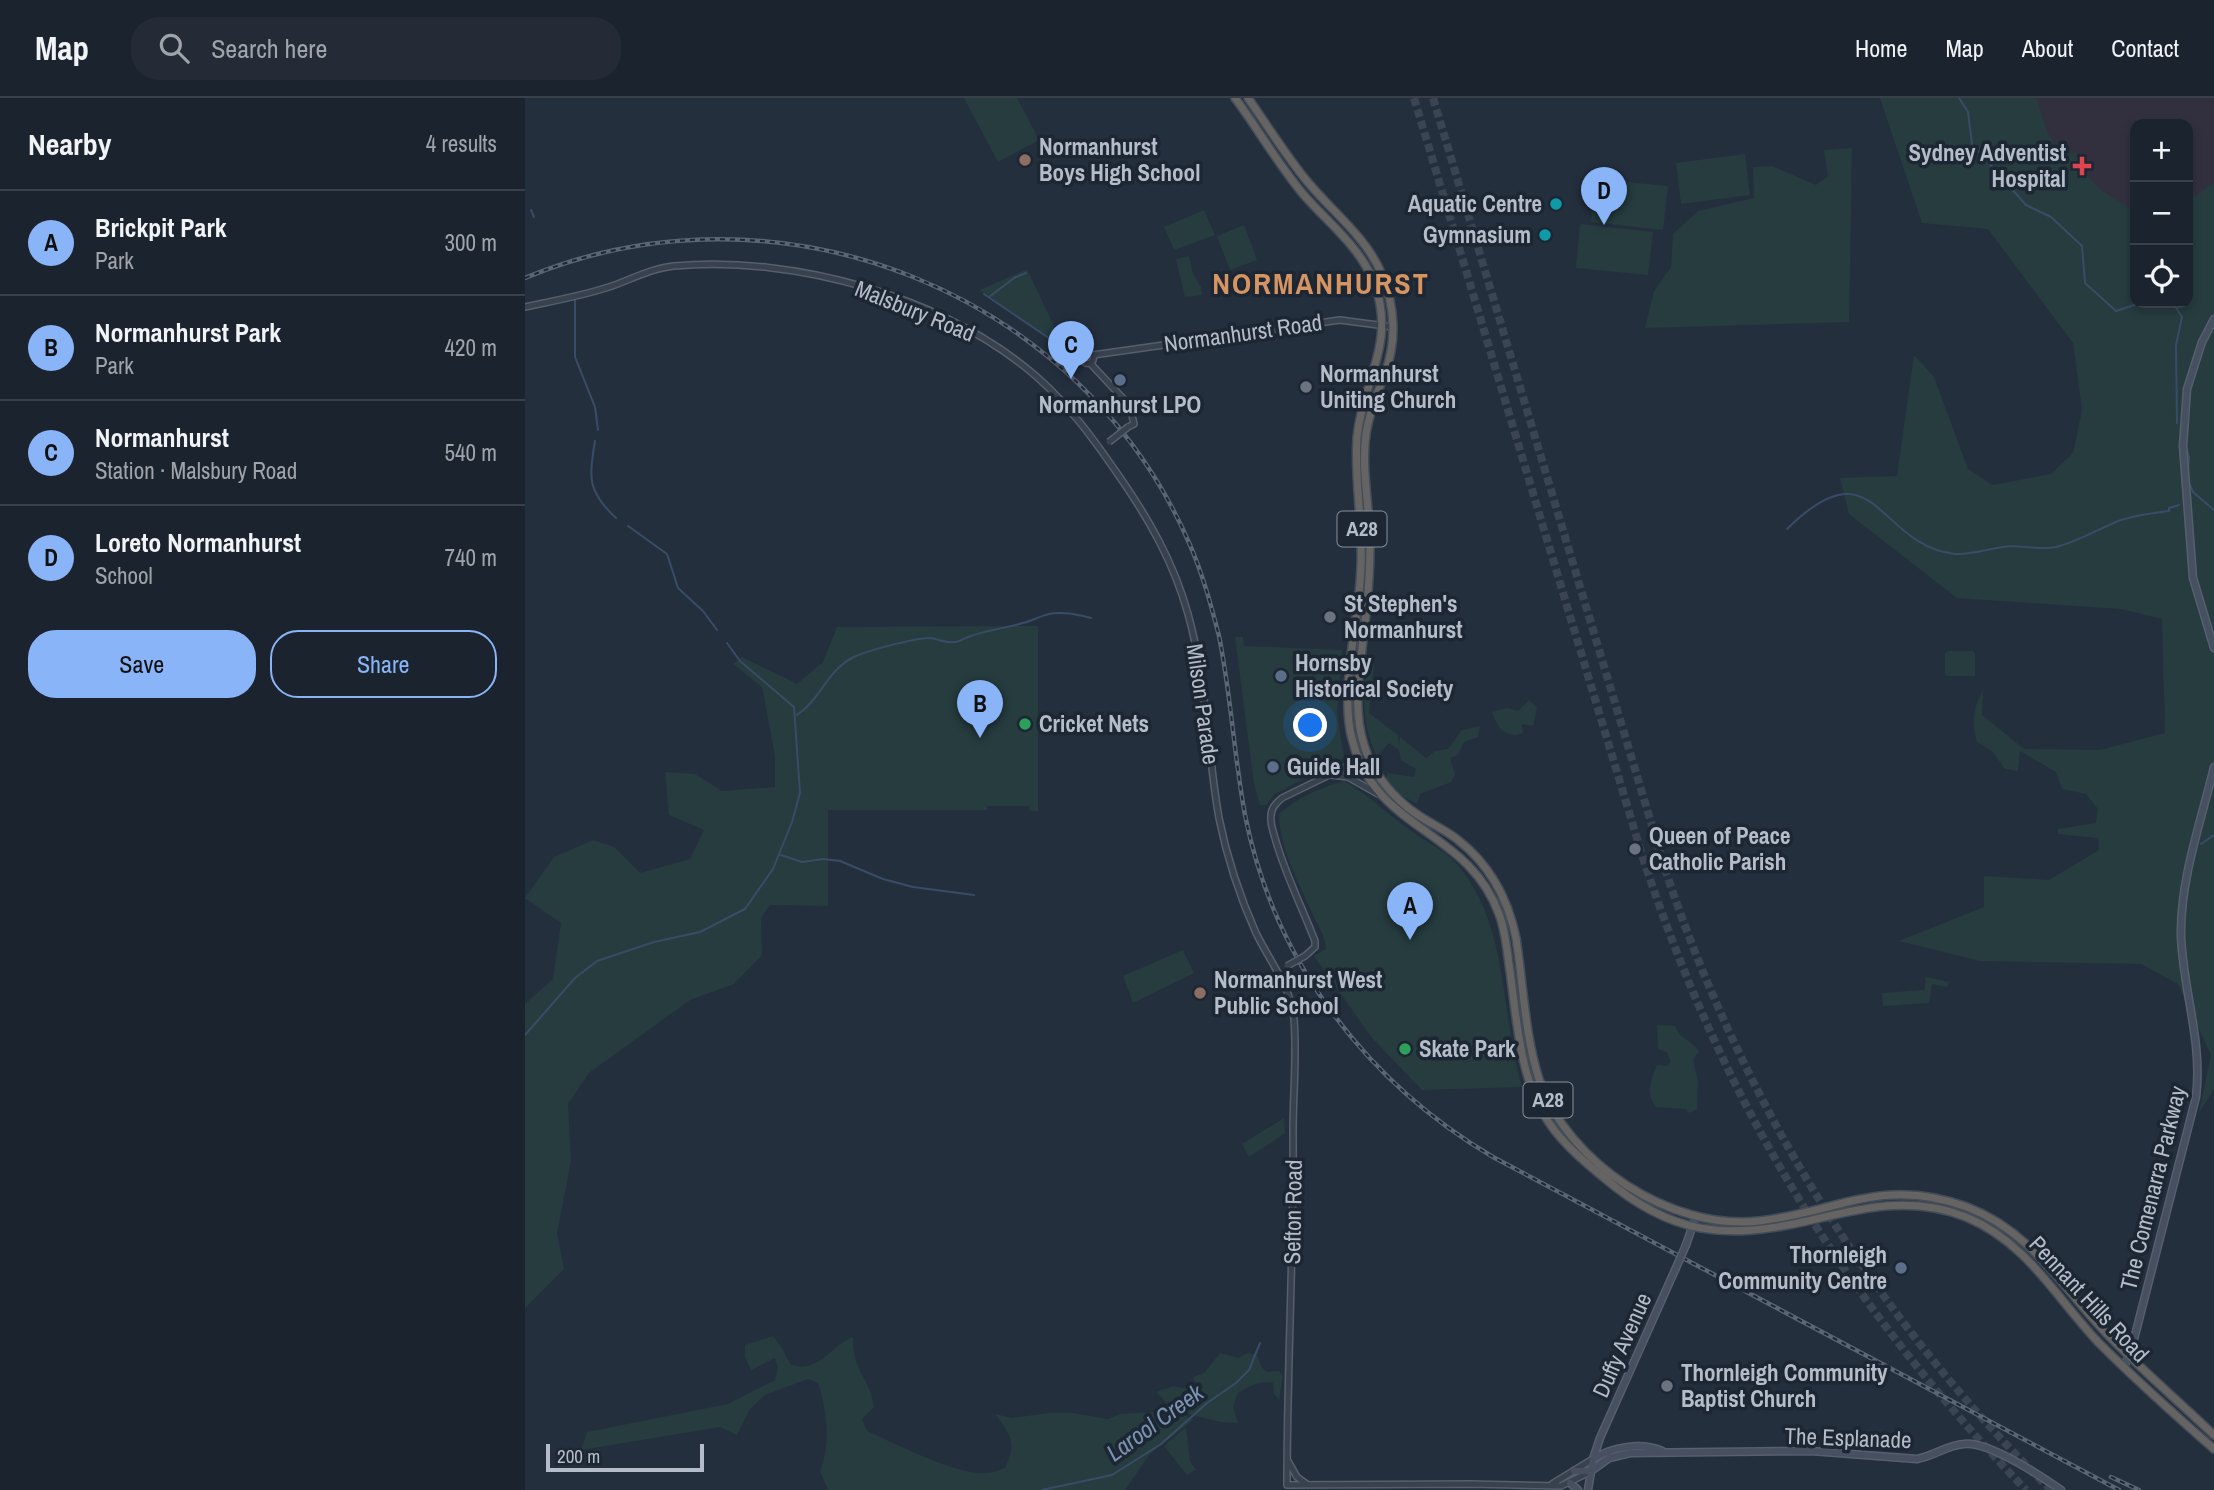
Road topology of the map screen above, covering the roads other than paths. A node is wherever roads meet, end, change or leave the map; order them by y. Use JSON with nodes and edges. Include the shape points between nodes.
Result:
{"nodes":[{"id":1,"x":1235,"y":98,"type":"edge"},
{"id":2,"x":1248,"y":98,"type":"edge"},
{"id":3,"x":525,"y":307,"type":"edge"},
{"id":4,"x":2214,"y":319,"type":"edge"},
{"id":5,"x":1382,"y":326,"type":"junction"},
{"id":6,"x":1394,"y":327,"type":"junction"},
{"id":7,"x":1101,"y":449,"type":"junction"},
{"id":8,"x":2214,"y":648,"type":"edge"},
{"id":9,"x":1368,"y":756,"type":"junction"},
{"id":10,"x":1358,"y":761,"type":"junction"},
{"id":11,"x":2214,"y":767,"type":"edge"},
{"id":12,"x":1328,"y":775,"type":"junction"},
{"id":13,"x":1378,"y":794,"type":"junction"},
{"id":14,"x":1276,"y":972,"type":"junction"},
{"id":15,"x":1696,"y":1216,"type":"junction"},
{"id":16,"x":1692,"y":1227,"type":"junction"},
{"id":17,"x":2128,"y":1355,"type":"junction"},
{"id":18,"x":2124,"y":1367,"type":"junction"},
{"id":19,"x":2214,"y":1435,"type":"edge"},
{"id":20,"x":2214,"y":1450,"type":"edge"},
{"id":21,"x":1662,"y":1451,"type":"junction"},
{"id":22,"x":1287,"y":1456,"type":"junction"},
{"id":23,"x":1609,"y":1458,"type":"junction"},
{"id":24,"x":1593,"y":1459,"type":"junction"},
{"id":25,"x":1574,"y":1471,"type":"junction"},
{"id":26,"x":1591,"y":1471,"type":"junction"},
{"id":27,"x":1570,"y":1483,"type":"junction"},
{"id":28,"x":1552,"y":1484,"type":"junction"},
{"id":29,"x":1308,"y":1485,"type":"junction"},
{"id":30,"x":1578,"y":1490,"type":"edge"},
{"id":31,"x":1588,"y":1490,"type":"edge"},
{"id":32,"x":2061,"y":1490,"type":"edge"}],
"edges":[{"from":1,"to":5,"type":"highway","name":"Pennant Hills Road","number":"A28","via":[[1299,188],[1362,260],[1378,296]]},
{"from":2,"to":6,"type":"highway","name":"Pennant Hills Road","number":"A28","via":[[1307,182],[1371,254],[1388,293]]},
{"from":3,"to":7,"type":"street","name":"Malsbury Road","via":[[667,267],[735,264],[810,272],[891,295],[982,337],[1040,379]]},
{"from":4,"to":8,"type":"main road","via":[[2187,389],[2183,437],[2191,568]]},
{"from":5,"to":6,"type":"street","name":"Normanhurst Road"},
{"from":5,"to":7,"type":"street","name":"Normanhurst Road","bridge":true,"via":[[1340,320],[1093,355],[1090,363],[1130,406],[1131,425]]},
{"from":5,"to":10,"type":"highway","name":"Pennant Hills Road","number":"A28","via":[[1357,435],[1361,567],[1347,707]]},
{"from":6,"to":9,"type":"highway","name":"Pennant Hills Road","number":"A28","via":[[1365,446],[1369,573],[1357,705]]},
{"from":7,"to":14,"type":"street","name":"Milson Parade","via":[[1146,513],[1187,611],[1198,652],[1218,809],[1230,862]]},
{"from":9,"to":10,"type":"street"},
{"from":9,"to":15,"type":"highway","name":"Pennant Hills Road","number":"A28","via":[[1396,797],[1474,853],[1495,880],[1512,917],[1539,1078],[1561,1123],[1584,1150],[1625,1184],[1656,1202]]},
{"from":10,"to":12,"type":"street"},
{"from":10,"to":13,"type":"highway","name":"Pennant Hills Road","number":"A28"},
{"from":11,"to":17,"type":"main road","name":"The Comenarra Parkway","via":[[2182,915],[2182,952],[2198,1055],[2196,1097]]},
{"from":12,"to":13,"type":"street","via":[[1348,777]]},
{"from":12,"to":14,"type":"street","bridge":true,"via":[[1282,798],[1270,818],[1292,889],[1315,942],[1305,956]]},
{"from":13,"to":16,"type":"highway","name":"Pennant Hills Road","number":"A28","via":[[1468,864],[1493,901],[1506,943],[1526,1072],[1538,1105],[1556,1133],[1632,1200]]},
{"from":14,"to":22,"type":"street","name":"Sefton Road","via":[[1294,1018]]},
{"from":15,"to":16,"type":"main road","name":"Duffy Avenue"},
{"from":15,"to":17,"type":"highway","name":"Pennant Hills Road","number":"A28","via":[[1759,1221],[1898,1194],[1966,1207],[2009,1231],[2042,1259]]},
{"from":16,"to":18,"type":"highway","name":"Pennant Hills Road","number":"A28","via":[[1759,1230],[1873,1206],[1956,1214],[1993,1230],[2017,1249]]},
{"from":16,"to":24,"type":"main road","name":"Duffy Avenue","bridge":true},
{"from":17,"to":18,"type":"main road","name":"The Comenarra Parkway"},
{"from":17,"to":19,"type":"highway","name":"Pennant Hills Road","number":"A28"},
{"from":18,"to":20,"type":"highway","name":"Pennant Hills Road","number":"A28"},
{"from":21,"to":23,"type":"main road","name":"The Esplanade"},
{"from":21,"to":24,"type":"main road","name":"The Esplanade","via":[[1622,1448]]},
{"from":21,"to":32,"type":"main road","name":"The Esplanade","via":[[1811,1451],[1917,1459],[1969,1443],[1986,1447]]},
{"from":22,"to":29,"type":"street","via":[[1293,1471]]},
{"from":22,"to":29,"type":"street","name":"Sefton Road","via":[[1287,1485]]},
{"from":23,"to":24,"type":"main road"},
{"from":23,"to":26,"type":"main road","name":"The Esplanade"},
{"from":24,"to":25,"type":"street"},
{"from":24,"to":26,"type":"main road","name":"Duffy Avenue"},
{"from":25,"to":26,"type":"main road"},
{"from":25,"to":28,"type":"street"},
{"from":26,"to":27,"type":"street"},
{"from":26,"to":31,"type":"main road","name":"Duffy Avenue"},
{"from":27,"to":28,"type":"street"},
{"from":27,"to":30,"type":"main road"},
{"from":28,"to":29,"type":"street"}]}
